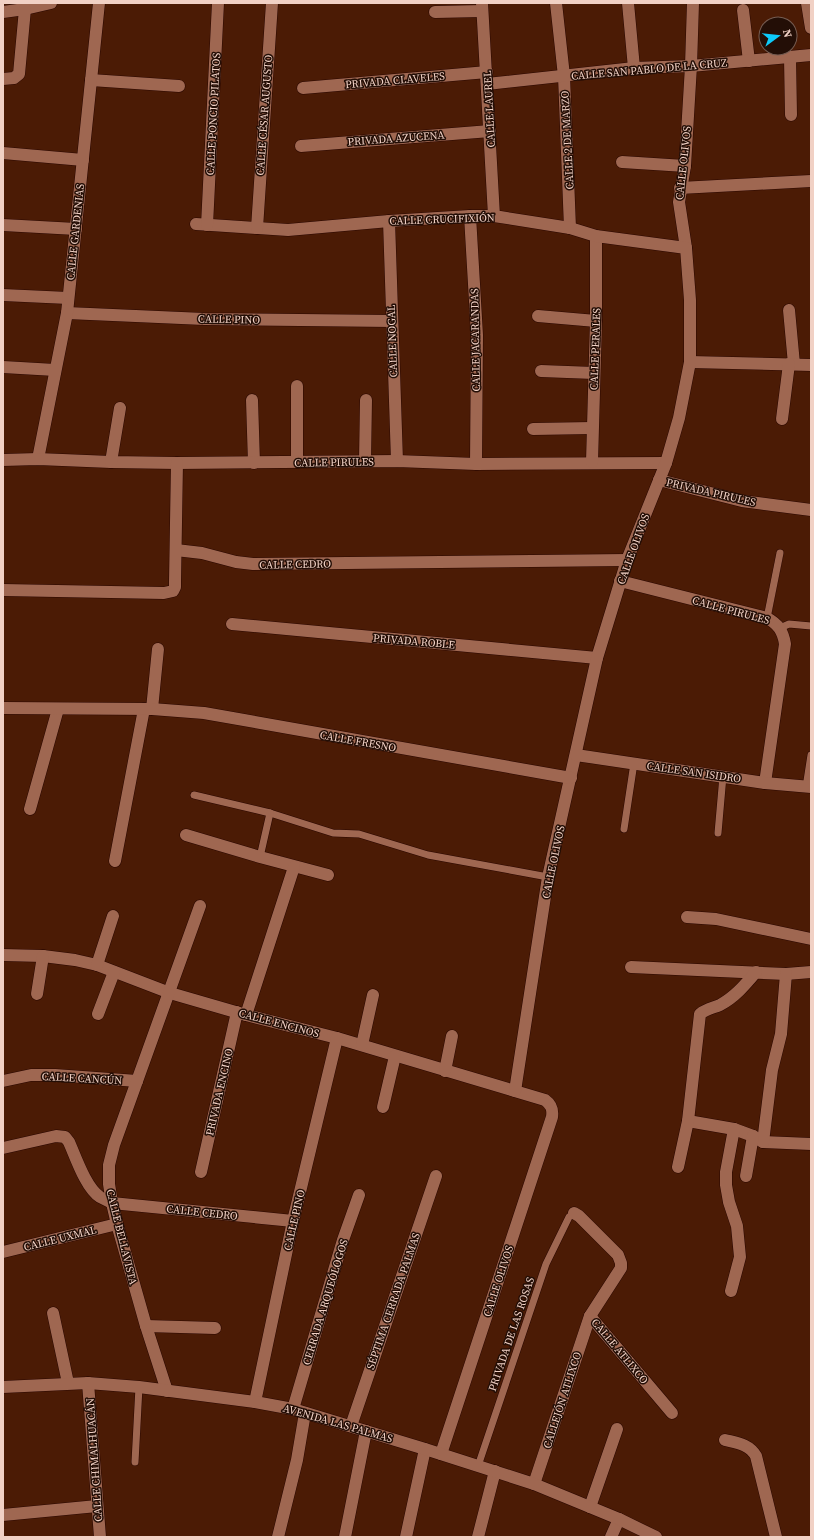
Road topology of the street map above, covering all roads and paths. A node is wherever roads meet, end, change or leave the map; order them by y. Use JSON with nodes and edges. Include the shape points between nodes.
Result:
{"nodes":[{"id":1,"x":51,"y":3,"type":"edge"},
{"id":2,"x":99,"y":3,"type":"edge"},
{"id":3,"x":218,"y":3,"type":"edge"},
{"id":4,"x":272,"y":3,"type":"edge"},
{"id":5,"x":556,"y":3,"type":"edge"},
{"id":6,"x":628,"y":3,"type":"edge"},
{"id":7,"x":692,"y":3,"type":"edge"},
{"id":8,"x":807,"y":3,"type":"edge"},
{"id":9,"x":31,"y":6,"type":"edge"},
{"id":10,"x":482,"y":7,"type":"edge"},
{"id":11,"x":743,"y":10,"type":"dead end"},
{"id":12,"x":3,"y":12,"type":"edge"},
{"id":13,"x":435,"y":12,"type":"dead end"},
{"id":14,"x":811,"y":28,"type":"edge"},
{"id":15,"x":811,"y":55,"type":"edge"},
{"id":16,"x":790,"y":57,"type":"junction"},
{"id":17,"x":749,"y":61,"type":"junction"},
{"id":18,"x":691,"y":66,"type":"junction"},
{"id":19,"x":634,"y":68,"type":"junction"},
{"id":20,"x":486,"y":72,"type":"junction"},
{"id":21,"x":564,"y":76,"type":"junction"},
{"id":22,"x":3,"y":79,"type":"edge"},
{"id":23,"x":91,"y":80,"type":"junction"},
{"id":24,"x":487,"y":84,"type":"junction"},
{"id":25,"x":179,"y":86,"type":"dead end"},
{"id":26,"x":303,"y":88,"type":"dead end"},
{"id":27,"x":791,"y":116,"type":"dead end"},
{"id":28,"x":490,"y":131,"type":"junction"},
{"id":29,"x":301,"y":146,"type":"dead end"},
{"id":30,"x":3,"y":153,"type":"edge"},
{"id":31,"x":83,"y":160,"type":"junction"},
{"id":32,"x":622,"y":162,"type":"dead end"},
{"id":33,"x":685,"y":166,"type":"junction"},
{"id":34,"x":811,"y":181,"type":"edge"},
{"id":35,"x":680,"y":188,"type":"junction"},
{"id":36,"x":470,"y":216,"type":"junction"},
{"id":37,"x":494,"y":216,"type":"junction"},
{"id":38,"x":389,"y":221,"type":"junction"},
{"id":39,"x":201,"y":224,"type":"joint"},
{"id":40,"x":3,"y":225,"type":"edge"},
{"id":41,"x":257,"y":228,"type":"junction"},
{"id":42,"x":570,"y":228,"type":"junction"},
{"id":43,"x":76,"y":229,"type":"junction"},
{"id":44,"x":596,"y":236,"type":"junction"},
{"id":45,"x":686,"y":248,"type":"junction"},
{"id":46,"x":3,"y":295,"type":"edge"},
{"id":47,"x":68,"y":298,"type":"junction"},
{"id":48,"x":789,"y":310,"type":"dead end"},
{"id":49,"x":67,"y":313,"type":"junction"},
{"id":50,"x":538,"y":316,"type":"dead end"},
{"id":51,"x":392,"y":321,"type":"junction"},
{"id":52,"x":596,"y":321,"type":"junction"},
{"id":53,"x":690,"y":362,"type":"junction"},
{"id":54,"x":792,"y":364,"type":"junction"},
{"id":55,"x":811,"y":365,"type":"edge"},
{"id":56,"x":3,"y":367,"type":"edge"},
{"id":57,"x":55,"y":370,"type":"junction"},
{"id":58,"x":541,"y":371,"type":"dead end"},
{"id":59,"x":594,"y":374,"type":"junction"},
{"id":60,"x":297,"y":386,"type":"dead end"},
{"id":61,"x":252,"y":400,"type":"dead end"},
{"id":62,"x":366,"y":400,"type":"dead end"},
{"id":63,"x":120,"y":408,"type":"dead end"},
{"id":64,"x":782,"y":419,"type":"dead end"},
{"id":65,"x":592,"y":428,"type":"junction"},
{"id":66,"x":533,"y":429,"type":"dead end"},
{"id":67,"x":38,"y":459,"type":"junction"},
{"id":68,"x":3,"y":460,"type":"edge"},
{"id":69,"x":365,"y":461,"type":"junction"},
{"id":70,"x":396,"y":461,"type":"junction"},
{"id":71,"x":111,"y":462,"type":"junction"},
{"id":72,"x":297,"y":462,"type":"junction"},
{"id":73,"x":592,"y":462,"type":"junction"},
{"id":74,"x":177,"y":463,"type":"junction"},
{"id":75,"x":254,"y":463,"type":"junction"},
{"id":76,"x":666,"y":463,"type":"junction"},
{"id":77,"x":476,"y":464,"type":"junction"},
{"id":78,"x":659,"y":480,"type":"junction"},
{"id":79,"x":811,"y":510,"type":"edge"},
{"id":80,"x":176,"y":550,"type":"junction"},
{"id":81,"x":780,"y":553,"type":"dead end"},
{"id":82,"x":627,"y":560,"type":"junction"},
{"id":83,"x":620,"y":581,"type":"junction"},
{"id":84,"x":3,"y":590,"type":"edge"},
{"id":85,"x":767,"y":618,"type":"junction"},
{"id":86,"x":232,"y":624,"type":"dead end"},
{"id":87,"x":811,"y":626,"type":"edge"},
{"id":88,"x":780,"y":628,"type":"junction"},
{"id":89,"x":158,"y":649,"type":"dead end"},
{"id":90,"x":597,"y":658,"type":"junction"},
{"id":91,"x":3,"y":708,"type":"edge"},
{"id":92,"x":58,"y":709,"type":"junction"},
{"id":93,"x":148,"y":709,"type":"junction"},
{"id":94,"x":576,"y":755,"type":"junction"},
{"id":95,"x":811,"y":755,"type":"edge"},
{"id":96,"x":634,"y":763,"type":"junction"},
{"id":97,"x":723,"y":776,"type":"junction"},
{"id":98,"x":571,"y":778,"type":"junction"},
{"id":99,"x":765,"y":782,"type":"junction"},
{"id":100,"x":809,"y":787,"type":"edge"},
{"id":101,"x":194,"y":795,"type":"dead end"},
{"id":102,"x":30,"y":809,"type":"dead end"},
{"id":103,"x":270,"y":813,"type":"junction"},
{"id":104,"x":624,"y":829,"type":"dead end"},
{"id":105,"x":718,"y":833,"type":"dead end"},
{"id":106,"x":186,"y":835,"type":"dead end"},
{"id":107,"x":260,"y":858,"type":"junction"},
{"id":108,"x":115,"y":861,"type":"dead end"},
{"id":109,"x":294,"y":867,"type":"junction"},
{"id":110,"x":328,"y":875,"type":"dead end"},
{"id":111,"x":548,"y":877,"type":"junction"},
{"id":112,"x":200,"y":906,"type":"dead end"},
{"id":113,"x":113,"y":916,"type":"dead end"},
{"id":114,"x":687,"y":917,"type":"dead end"},
{"id":115,"x":811,"y":938,"type":"edge"},
{"id":116,"x":3,"y":955,"type":"edge"},
{"id":117,"x":43,"y":956,"type":"junction"},
{"id":118,"x":97,"y":965,"type":"junction"},
{"id":119,"x":631,"y":967,"type":"dead end"},
{"id":120,"x":114,"y":972,"type":"junction"},
{"id":121,"x":756,"y":972,"type":"junction"},
{"id":122,"x":811,"y":972,"type":"edge"},
{"id":123,"x":786,"y":974,"type":"junction"},
{"id":124,"x":170,"y":993,"type":"junction"},
{"id":125,"x":37,"y":994,"type":"dead end"},
{"id":126,"x":373,"y":995,"type":"dead end"},
{"id":127,"x":242,"y":1013,"type":"junction"},
{"id":128,"x":98,"y":1014,"type":"dead end"},
{"id":129,"x":452,"y":1036,"type":"dead end"},
{"id":130,"x":337,"y":1038,"type":"junction"},
{"id":131,"x":362,"y":1045,"type":"junction"},
{"id":132,"x":395,"y":1056,"type":"junction"},
{"id":133,"x":445,"y":1071,"type":"junction"},
{"id":134,"x":3,"y":1080,"type":"edge"},
{"id":135,"x":137,"y":1081,"type":"junction"},
{"id":136,"x":515,"y":1091,"type":"junction"},
{"id":137,"x":383,"y":1107,"type":"dead end"},
{"id":138,"x":551,"y":1107,"type":"joint"},
{"id":139,"x":688,"y":1121,"type":"junction"},
{"id":140,"x":734,"y":1129,"type":"junction"},
{"id":141,"x":758,"y":1139,"type":"junction"},
{"id":142,"x":811,"y":1144,"type":"edge"},
{"id":143,"x":3,"y":1148,"type":"edge"},
{"id":144,"x":678,"y":1167,"type":"dead end"},
{"id":145,"x":200,"y":1172,"type":"dead end"},
{"id":146,"x":436,"y":1176,"type":"dead end"},
{"id":147,"x":746,"y":1176,"type":"dead end"},
{"id":148,"x":359,"y":1195,"type":"dead end"},
{"id":149,"x":112,"y":1202,"type":"junction"},
{"id":150,"x":574,"y":1213,"type":"joint"},
{"id":151,"x":293,"y":1221,"type":"junction"},
{"id":152,"x":116,"y":1224,"type":"junction"},
{"id":153,"x":3,"y":1252,"type":"edge"},
{"id":154,"x":731,"y":1291,"type":"dead end"},
{"id":155,"x":53,"y":1313,"type":"dead end"},
{"id":156,"x":590,"y":1316,"type":"junction"},
{"id":157,"x":146,"y":1326,"type":"junction"},
{"id":158,"x":215,"y":1328,"type":"dead end"},
{"id":159,"x":68,"y":1383,"type":"junction"},
{"id":160,"x":88,"y":1383,"type":"junction"},
{"id":161,"x":3,"y":1387,"type":"edge"},
{"id":162,"x":139,"y":1387,"type":"junction"},
{"id":163,"x":167,"y":1391,"type":"junction"},
{"id":164,"x":255,"y":1402,"type":"junction"},
{"id":165,"x":293,"y":1409,"type":"junction"},
{"id":166,"x":305,"y":1413,"type":"junction"},
{"id":167,"x":672,"y":1413,"type":"dead end"},
{"id":168,"x":351,"y":1426,"type":"junction"},
{"id":169,"x":617,"y":1429,"type":"dead end"},
{"id":170,"x":366,"y":1431,"type":"junction"},
{"id":171,"x":725,"y":1440,"type":"dead end"},
{"id":172,"x":426,"y":1449,"type":"junction"},
{"id":173,"x":441,"y":1454,"type":"junction"},
{"id":174,"x":135,"y":1462,"type":"dead end"},
{"id":175,"x":478,"y":1466,"type":"junction"},
{"id":176,"x":495,"y":1472,"type":"junction"},
{"id":177,"x":534,"y":1484,"type":"junction"},
{"id":178,"x":97,"y":1506,"type":"junction"},
{"id":179,"x":590,"y":1507,"type":"junction"},
{"id":180,"x":3,"y":1515,"type":"edge"},
{"id":181,"x":619,"y":1519,"type":"junction"},
{"id":182,"x":100,"y":1537,"type":"edge"},
{"id":183,"x":278,"y":1537,"type":"edge"},
{"id":184,"x":345,"y":1537,"type":"edge"},
{"id":185,"x":406,"y":1537,"type":"edge"},
{"id":186,"x":478,"y":1537,"type":"edge"},
{"id":187,"x":611,"y":1537,"type":"edge"},
{"id":188,"x":656,"y":1537,"type":"edge"},
{"id":189,"x":776,"y":1537,"type":"edge"}],
"edges":[{"from":1,"to":9,"type":"street"},
{"from":2,"to":23,"type":"street","name":"CALLE GARDENIAS"},
{"from":3,"to":39,"type":"street","name":"CALLE PONCIO PILATOS"},
{"from":4,"to":41,"type":"street","name":"CALLE CÉSAR AUGUSTO"},
{"from":5,"to":21,"type":"street","name":"CALLE 2 DE MARZO"},
{"from":6,"to":19,"type":"street"},
{"from":7,"to":18,"type":"street","name":"CALLE OLIVOS"},
{"from":8,"to":14,"type":"street"},
{"from":9,"to":12,"type":"street"},
{"from":9,"to":22,"type":"street","via":[[20,70],[17,77]]},
{"from":10,"to":13,"type":"street"},
{"from":10,"to":20,"type":"street","name":"CALLE LAUREL"},
{"from":11,"to":17,"type":"street"},
{"from":15,"to":16,"type":"street","name":"CALLE SAN PABLO DE LA CRUZ"},
{"from":16,"to":17,"type":"street","name":"CALLE SAN PABLO DE LA CRUZ"},
{"from":16,"to":27,"type":"street"},
{"from":17,"to":18,"type":"street","name":"CALLE SAN PABLO DE LA CRUZ"},
{"from":18,"to":19,"type":"street","name":"CALLE SAN PABLO DE LA CRUZ"},
{"from":18,"to":33,"type":"street","name":"CALLE OLIVOS"},
{"from":19,"to":21,"type":"street","name":"CALLE SAN PABLO DE LA CRUZ"},
{"from":20,"to":24,"type":"street","name":"CALLE LAUREL"},
{"from":20,"to":26,"type":"street","name":"PRIVADA CLAVELES"},
{"from":21,"to":24,"type":"street","name":"CALLE SAN PABLO DE LA CRUZ"},
{"from":21,"to":42,"type":"street","name":"CALLE 2 DE MARZO"},
{"from":23,"to":25,"type":"street"},
{"from":23,"to":31,"type":"street","name":"CALLE GARDENIAS"},
{"from":24,"to":28,"type":"street","name":"CALLE LAUREL"},
{"from":28,"to":29,"type":"street","name":"PRIVADA AZUCENA"},
{"from":28,"to":37,"type":"street","name":"CALLE LAUREL"},
{"from":30,"to":31,"type":"street"},
{"from":31,"to":43,"type":"street","name":"CALLE GARDENIAS"},
{"from":32,"to":33,"type":"street"},
{"from":33,"to":35,"type":"street","name":"CALLE OLIVOS"},
{"from":34,"to":35,"type":"street"},
{"from":35,"to":45,"type":"street","name":"CALLE OLIVOS","via":[[679,202]]},
{"from":36,"to":37,"type":"street","name":"CALLE CRUCIFIXIÓN"},
{"from":36,"to":38,"type":"street","name":"CALLE CRUCIFIXIÓN"},
{"from":36,"to":77,"type":"street","name":"CALLE JACARANDAS","via":[[477,335]]},
{"from":37,"to":42,"type":"street","name":"CALLE CRUCIFIXIÓN"},
{"from":38,"to":41,"type":"street","name":"CALLE CRUCIFIXIÓN","via":[[288,230]]},
{"from":38,"to":51,"type":"street","name":"CALLE NOGAL"},
{"from":39,"to":41,"type":"street","name":"CALLE CRUCIFIXIÓN"},
{"from":40,"to":43,"type":"street"},
{"from":42,"to":44,"type":"street","name":"CALLE CRUCIFIXIÓN"},
{"from":43,"to":47,"type":"street","name":"CALLE GARDENIAS"},
{"from":44,"to":45,"type":"street","name":"CALLE CRUCIFIXIÓN"},
{"from":44,"to":52,"type":"street","name":"CALLE PERALES"},
{"from":45,"to":53,"type":"street","name":"CALLE OLIVOS","via":[[690,300]]},
{"from":46,"to":47,"type":"street"},
{"from":47,"to":49,"type":"street","name":"CALLE GARDENIAS"},
{"from":48,"to":54,"type":"street"},
{"from":49,"to":51,"type":"street","name":"CALLE PINO","via":[[204,319]]},
{"from":49,"to":57,"type":"street","name":"CALLE GARDENIAS"},
{"from":50,"to":52,"type":"street"},
{"from":51,"to":70,"type":"street","name":"CALLE NOGAL"},
{"from":52,"to":59,"type":"street","name":"CALLE PERALES"},
{"from":53,"to":54,"type":"street"},
{"from":53,"to":76,"type":"street","name":"CALLE OLIVOS","via":[[679,418]]},
{"from":54,"to":55,"type":"street"},
{"from":54,"to":64,"type":"street"},
{"from":56,"to":57,"type":"street"},
{"from":57,"to":67,"type":"street","name":"CALLE GARDENIAS"},
{"from":58,"to":59,"type":"street"},
{"from":59,"to":65,"type":"street","name":"CALLE PERALES"},
{"from":60,"to":72,"type":"street"},
{"from":61,"to":75,"type":"street"},
{"from":62,"to":69,"type":"street"},
{"from":63,"to":71,"type":"street"},
{"from":65,"to":66,"type":"street"},
{"from":65,"to":73,"type":"street","name":"CALLE PERALES"},
{"from":67,"to":68,"type":"street","name":"CALLE PIRULES"},
{"from":67,"to":71,"type":"street","name":"CALLE PIRULES"},
{"from":69,"to":70,"type":"street","name":"CALLE PIRULES"},
{"from":69,"to":72,"type":"street","name":"CALLE PIRULES"},
{"from":70,"to":77,"type":"street","name":"CALLE PIRULES"},
{"from":71,"to":74,"type":"street","name":"CALLE PIRULES"},
{"from":72,"to":75,"type":"street","name":"CALLE PIRULES"},
{"from":73,"to":76,"type":"street","name":"CALLE PIRULES"},
{"from":73,"to":77,"type":"street","name":"CALLE PIRULES"},
{"from":74,"to":75,"type":"street","name":"CALLE PIRULES"},
{"from":74,"to":80,"type":"street"},
{"from":76,"to":78,"type":"street","name":"CALLE OLIVOS"},
{"from":78,"to":79,"type":"street","name":"PRIVADA PIRULES","via":[[742,502]]},
{"from":78,"to":82,"type":"street","name":"CALLE OLIVOS"},
{"from":80,"to":82,"type":"street","name":"CALLE CEDRO","via":[[202,552],[253,564]]},
{"from":80,"to":84,"type":"street","via":[[175,587],[169,593]]},
{"from":81,"to":85,"type":"lane"},
{"from":82,"to":83,"type":"street","name":"CALLE OLIVOS"},
{"from":83,"to":85,"type":"street","name":"CALLE PIRULES"},
{"from":83,"to":90,"type":"street","name":"CALLE OLIVOS"},
{"from":85,"to":88,"type":"street","name":"CALLE PIRULES"},
{"from":86,"to":90,"type":"street","name":"PRIVADA ROBLE"},
{"from":87,"to":88,"type":"lane","via":[[789,624]]},
{"from":88,"to":99,"type":"street","name":"CALLE PIRULES","via":[[785,644]]},
{"from":89,"to":93,"type":"street"},
{"from":90,"to":94,"type":"street","name":"CALLE OLIVOS"},
{"from":91,"to":92,"type":"street","name":"CALLE FRESNO"},
{"from":92,"to":93,"type":"street","name":"CALLE FRESNO"},
{"from":92,"to":102,"type":"street"},
{"from":93,"to":98,"type":"street","name":"CALLE FRESNO","via":[[204,713],[241,719]]},
{"from":93,"to":108,"type":"street"},
{"from":94,"to":96,"type":"street","name":"CALLE SAN ISIDRO"},
{"from":94,"to":98,"type":"street","name":"CALLE OLIVOS"},
{"from":95,"to":100,"type":"lane"},
{"from":96,"to":97,"type":"street","name":"CALLE SAN ISIDRO"},
{"from":96,"to":104,"type":"lane"},
{"from":97,"to":99,"type":"street","name":"CALLE SAN ISIDRO"},
{"from":97,"to":105,"type":"lane"},
{"from":98,"to":111,"type":"street","name":"CALLE OLIVOS"},
{"from":99,"to":100,"type":"street","name":"CALLE SAN ISIDRO"},
{"from":101,"to":103,"type":"lane"},
{"from":103,"to":107,"type":"lane"},
{"from":103,"to":111,"type":"lane","via":[[333,833],[360,834],[428,855]]},
{"from":106,"to":107,"type":"street"},
{"from":107,"to":109,"type":"street"},
{"from":109,"to":110,"type":"street"},
{"from":109,"to":127,"type":"street","name":"PRIVADA ENCINO"},
{"from":111,"to":136,"type":"street","name":"CALLE OLIVOS"},
{"from":112,"to":124,"type":"street"},
{"from":113,"to":118,"type":"street"},
{"from":114,"to":115,"type":"street"},
{"from":116,"to":117,"type":"street","name":"CALLE ENCINOS"},
{"from":117,"to":118,"type":"street","name":"CALLE ENCINOS"},
{"from":117,"to":125,"type":"street"},
{"from":118,"to":120,"type":"street","name":"CALLE ENCINOS"},
{"from":119,"to":121,"type":"street"},
{"from":120,"to":124,"type":"street","name":"CALLE ENCINOS"},
{"from":120,"to":128,"type":"street"},
{"from":121,"to":123,"type":"street"},
{"from":121,"to":139,"type":"street","via":[[739,991],[720,1005],[700,1014]]},
{"from":122,"to":123,"type":"street"},
{"from":123,"to":141,"type":"street","via":[[781,1034]]},
{"from":124,"to":127,"type":"street","name":"CALLE ENCINOS"},
{"from":124,"to":135,"type":"street","name":"CALLE BELLAVISTA"},
{"from":126,"to":131,"type":"street"},
{"from":127,"to":130,"type":"street","name":"CALLE ENCINOS"},
{"from":127,"to":145,"type":"street","name":"PRIVADA ENCINO"},
{"from":129,"to":133,"type":"street"},
{"from":130,"to":131,"type":"street","name":"CALLE ENCINOS"},
{"from":130,"to":151,"type":"street","name":"CALLE PINO"},
{"from":131,"to":132,"type":"street","name":"CALLE ENCINOS"},
{"from":132,"to":133,"type":"street","name":"CALLE ENCINOS"},
{"from":132,"to":137,"type":"street"},
{"from":133,"to":136,"type":"street","name":"CALLE ENCINOS"},
{"from":134,"to":135,"type":"street","name":"CALLE CANCÚN","via":[[31,1075],[55,1075]]},
{"from":135,"to":149,"type":"street","name":"CALLE BELLAVISTA","via":[[109,1165]]},
{"from":136,"to":138,"type":"street","name":"CALLE ENCINOS","via":[[545,1100]]},
{"from":138,"to":173,"type":"street","name":"CALLE OLIVOS","via":[[552,1117]]},
{"from":139,"to":140,"type":"street"},
{"from":139,"to":144,"type":"street"},
{"from":140,"to":141,"type":"street"},
{"from":140,"to":154,"type":"street","via":[[726,1185],[737,1226],[740,1257]]},
{"from":141,"to":142,"type":"street"},
{"from":141,"to":147,"type":"street"},
{"from":143,"to":149,"type":"street","via":[[56,1136],[64,1137],[94,1191]]},
{"from":146,"to":168,"type":"street","name":"SÉPTIMA CERRADA PALMAS"},
{"from":148,"to":165,"type":"street","name":"CERRADA ARQUEÓLOGOS","via":[[343,1240]]},
{"from":149,"to":151,"type":"street","name":"CALLE CEDRO"},
{"from":149,"to":152,"type":"street","name":"CALLE BELLAVISTA"},
{"from":150,"to":156,"type":"street","name":"CALLE ATLIXCO","via":[[618,1255],[621,1263],[619,1272]]},
{"from":150,"to":175,"type":"lane","name":"PRIVADA DE LAS ROSAS","via":[[569,1217],[546,1264]]},
{"from":151,"to":164,"type":"street","name":"CALLE PINO"},
{"from":152,"to":153,"type":"street","name":"CALLE UXMAL"},
{"from":152,"to":157,"type":"street","name":"CALLE BELLAVISTA"},
{"from":155,"to":159,"type":"street"},
{"from":156,"to":167,"type":"street","name":"CALLE ATLIXCO"},
{"from":156,"to":177,"type":"street","name":"CALLEJÓN ATLIXCO"},
{"from":157,"to":158,"type":"street"},
{"from":157,"to":163,"type":"street","name":"CALLE BELLAVISTA"},
{"from":159,"to":160,"type":"street","name":"AVENIDA LAS PALMAS"},
{"from":159,"to":161,"type":"street","name":"AVENIDA LAS PALMAS"},
{"from":160,"to":162,"type":"street","name":"AVENIDA LAS PALMAS"},
{"from":160,"to":178,"type":"street","name":"CALLE CHIMALHUACÁN"},
{"from":162,"to":163,"type":"street","name":"AVENIDA LAS PALMAS"},
{"from":162,"to":174,"type":"lane"},
{"from":163,"to":164,"type":"street","name":"AVENIDA LAS PALMAS"},
{"from":164,"to":165,"type":"street","name":"AVENIDA LAS PALMAS"},
{"from":165,"to":166,"type":"street","name":"AVENIDA LAS PALMAS"},
{"from":166,"to":168,"type":"street","name":"AVENIDA LAS PALMAS"},
{"from":166,"to":183,"type":"street","via":[[297,1460]]},
{"from":168,"to":170,"type":"street","name":"AVENIDA LAS PALMAS"},
{"from":169,"to":179,"type":"street"},
{"from":170,"to":172,"type":"street","name":"AVENIDA LAS PALMAS"},
{"from":170,"to":184,"type":"street"},
{"from":171,"to":189,"type":"street","via":[[747,1446],[756,1456]]},
{"from":172,"to":173,"type":"street","name":"AVENIDA LAS PALMAS"},
{"from":172,"to":185,"type":"street"},
{"from":173,"to":175,"type":"street","name":"AVENIDA LAS PALMAS"},
{"from":175,"to":176,"type":"street","name":"AVENIDA LAS PALMAS"},
{"from":176,"to":177,"type":"street","name":"AVENIDA LAS PALMAS"},
{"from":176,"to":186,"type":"street"},
{"from":177,"to":179,"type":"street","name":"AVENIDA LAS PALMAS"},
{"from":178,"to":180,"type":"street"},
{"from":178,"to":182,"type":"street","name":"CALLE CHIMALHUACÁN"},
{"from":179,"to":181,"type":"street","name":"AVENIDA LAS PALMAS"},
{"from":181,"to":187,"type":"street"},
{"from":181,"to":188,"type":"street","name":"AVENIDA LAS PALMAS"}]}
